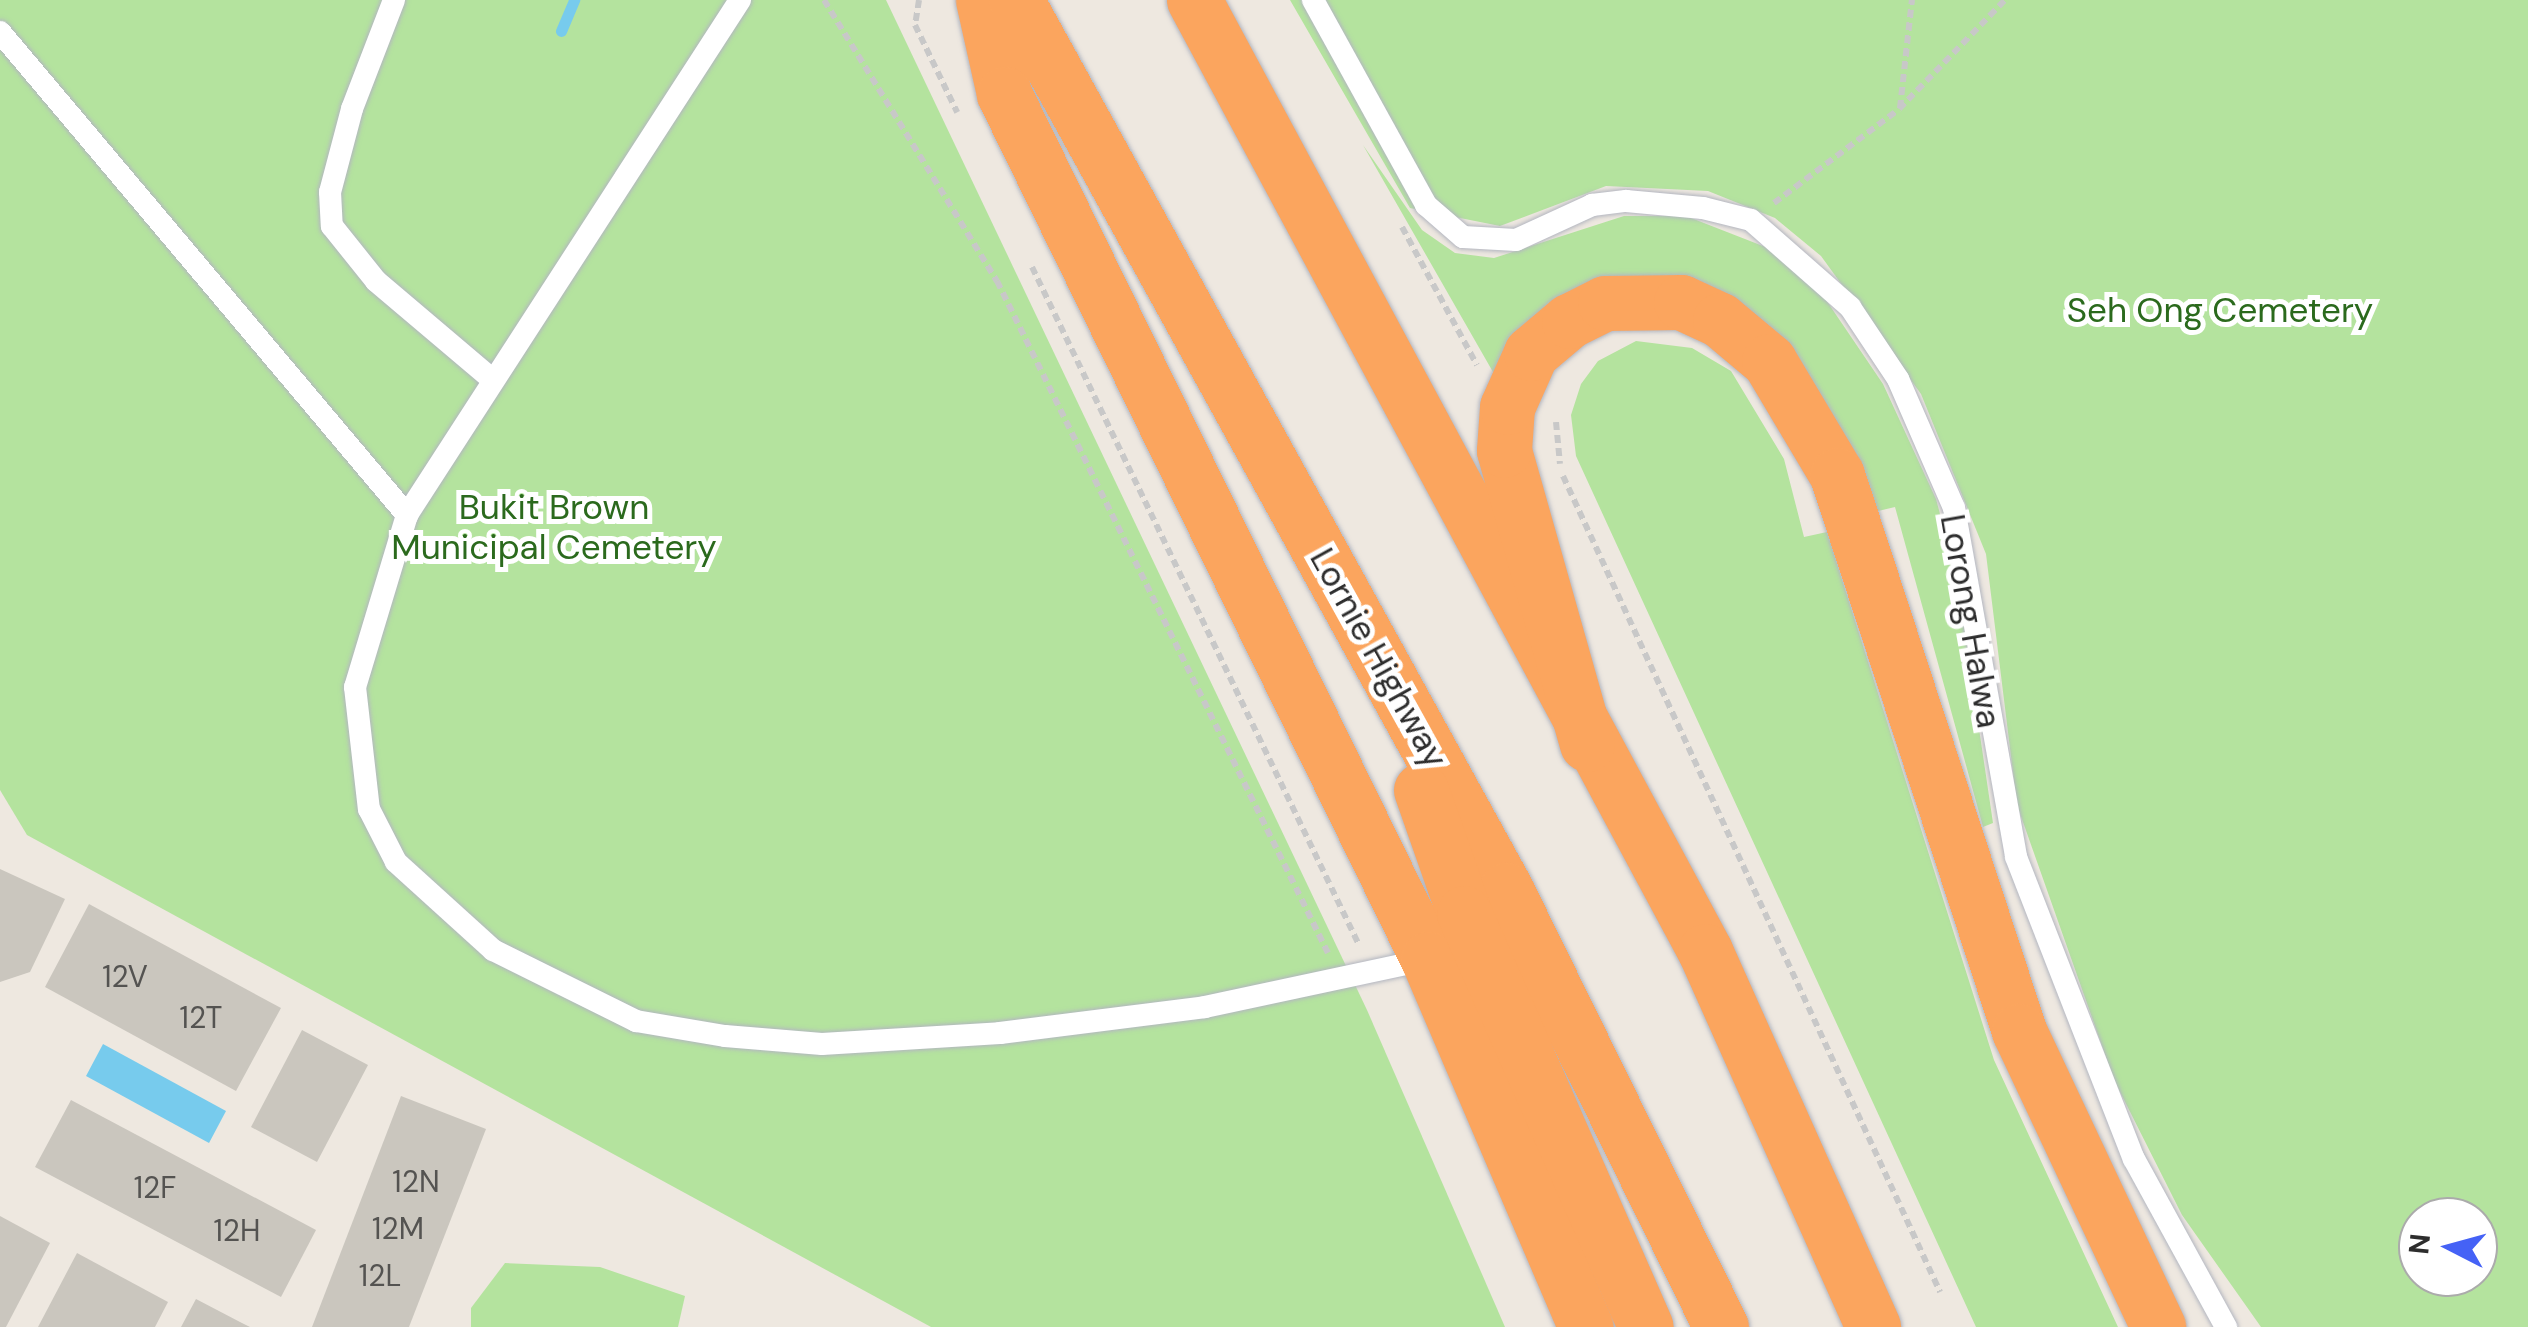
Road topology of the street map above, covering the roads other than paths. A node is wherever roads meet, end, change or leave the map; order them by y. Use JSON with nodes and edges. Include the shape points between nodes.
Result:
{"nodes":[{"id":1,"x":394,"y":0,"type":"edge"},
{"id":2,"x":740,"y":0,"type":"edge"},
{"id":3,"x":983,"y":0,"type":"edge"},
{"id":4,"x":1016,"y":0,"type":"edge"},
{"id":5,"x":1194,"y":0,"type":"edge"},
{"id":6,"x":1314,"y":0,"type":"edge"},
{"id":7,"x":0,"y":32,"type":"edge"},
{"id":8,"x":489,"y":377,"type":"junction"},
{"id":9,"x":407,"y":515,"type":"junction"},
{"id":10,"x":1368,"y":639,"type":"junction"},
{"id":11,"x":1587,"y":744,"type":"junction"},
{"id":12,"x":1408,"y":965,"type":"junction"},
{"id":13,"x":1586,"y":1327,"type":"edge"},
{"id":14,"x":1646,"y":1327,"type":"edge"},
{"id":15,"x":1721,"y":1327,"type":"edge"},
{"id":16,"x":1873,"y":1327,"type":"edge"},
{"id":17,"x":2158,"y":1327,"type":"edge"},
{"id":18,"x":2226,"y":1327,"type":"edge"}],
"edges":[{"from":1,"to":8,"type":"lane","via":[[352,109],[330,192],[332,226],[376,281]]},
{"from":2,"to":8,"type":"lane"},
{"from":3,"to":12,"type":"highway","via":[[1004,94]]},
{"from":4,"to":10,"type":"highway","name":"Lornie Highway"},
{"from":5,"to":11,"type":"highway"},
{"from":6,"to":18,"type":"lane","name":"Lorong Halwa","via":[[1426,204],[1463,237],[1516,240],[1592,205],[1626,201],[1751,220],[1850,306],[1929,441],[1969,572],[2016,857],[2134,1159]]},
{"from":7,"to":9,"type":"lane"},
{"from":8,"to":9,"type":"lane"},
{"from":9,"to":12,"type":"lane","via":[[355,687],[369,810],[396,862],[493,950],[636,1021],[822,1044],[1000,1033],[1342,982]]},
{"from":10,"to":14,"type":"highway","via":[[1464,914]]},
{"from":10,"to":15,"type":"highway","name":"Lornie Highway","via":[[1506,890]]},
{"from":11,"to":16,"type":"highway","via":[[1705,951]]},
{"from":11,"to":17,"type":"highway","via":[[1504,450],[1541,412],[1531,352],[1605,303],[1681,302],[1720,320],[1768,361],[1808,418],[1864,539],[2019,1031]]},
{"from":12,"to":13,"type":"highway"}]}
